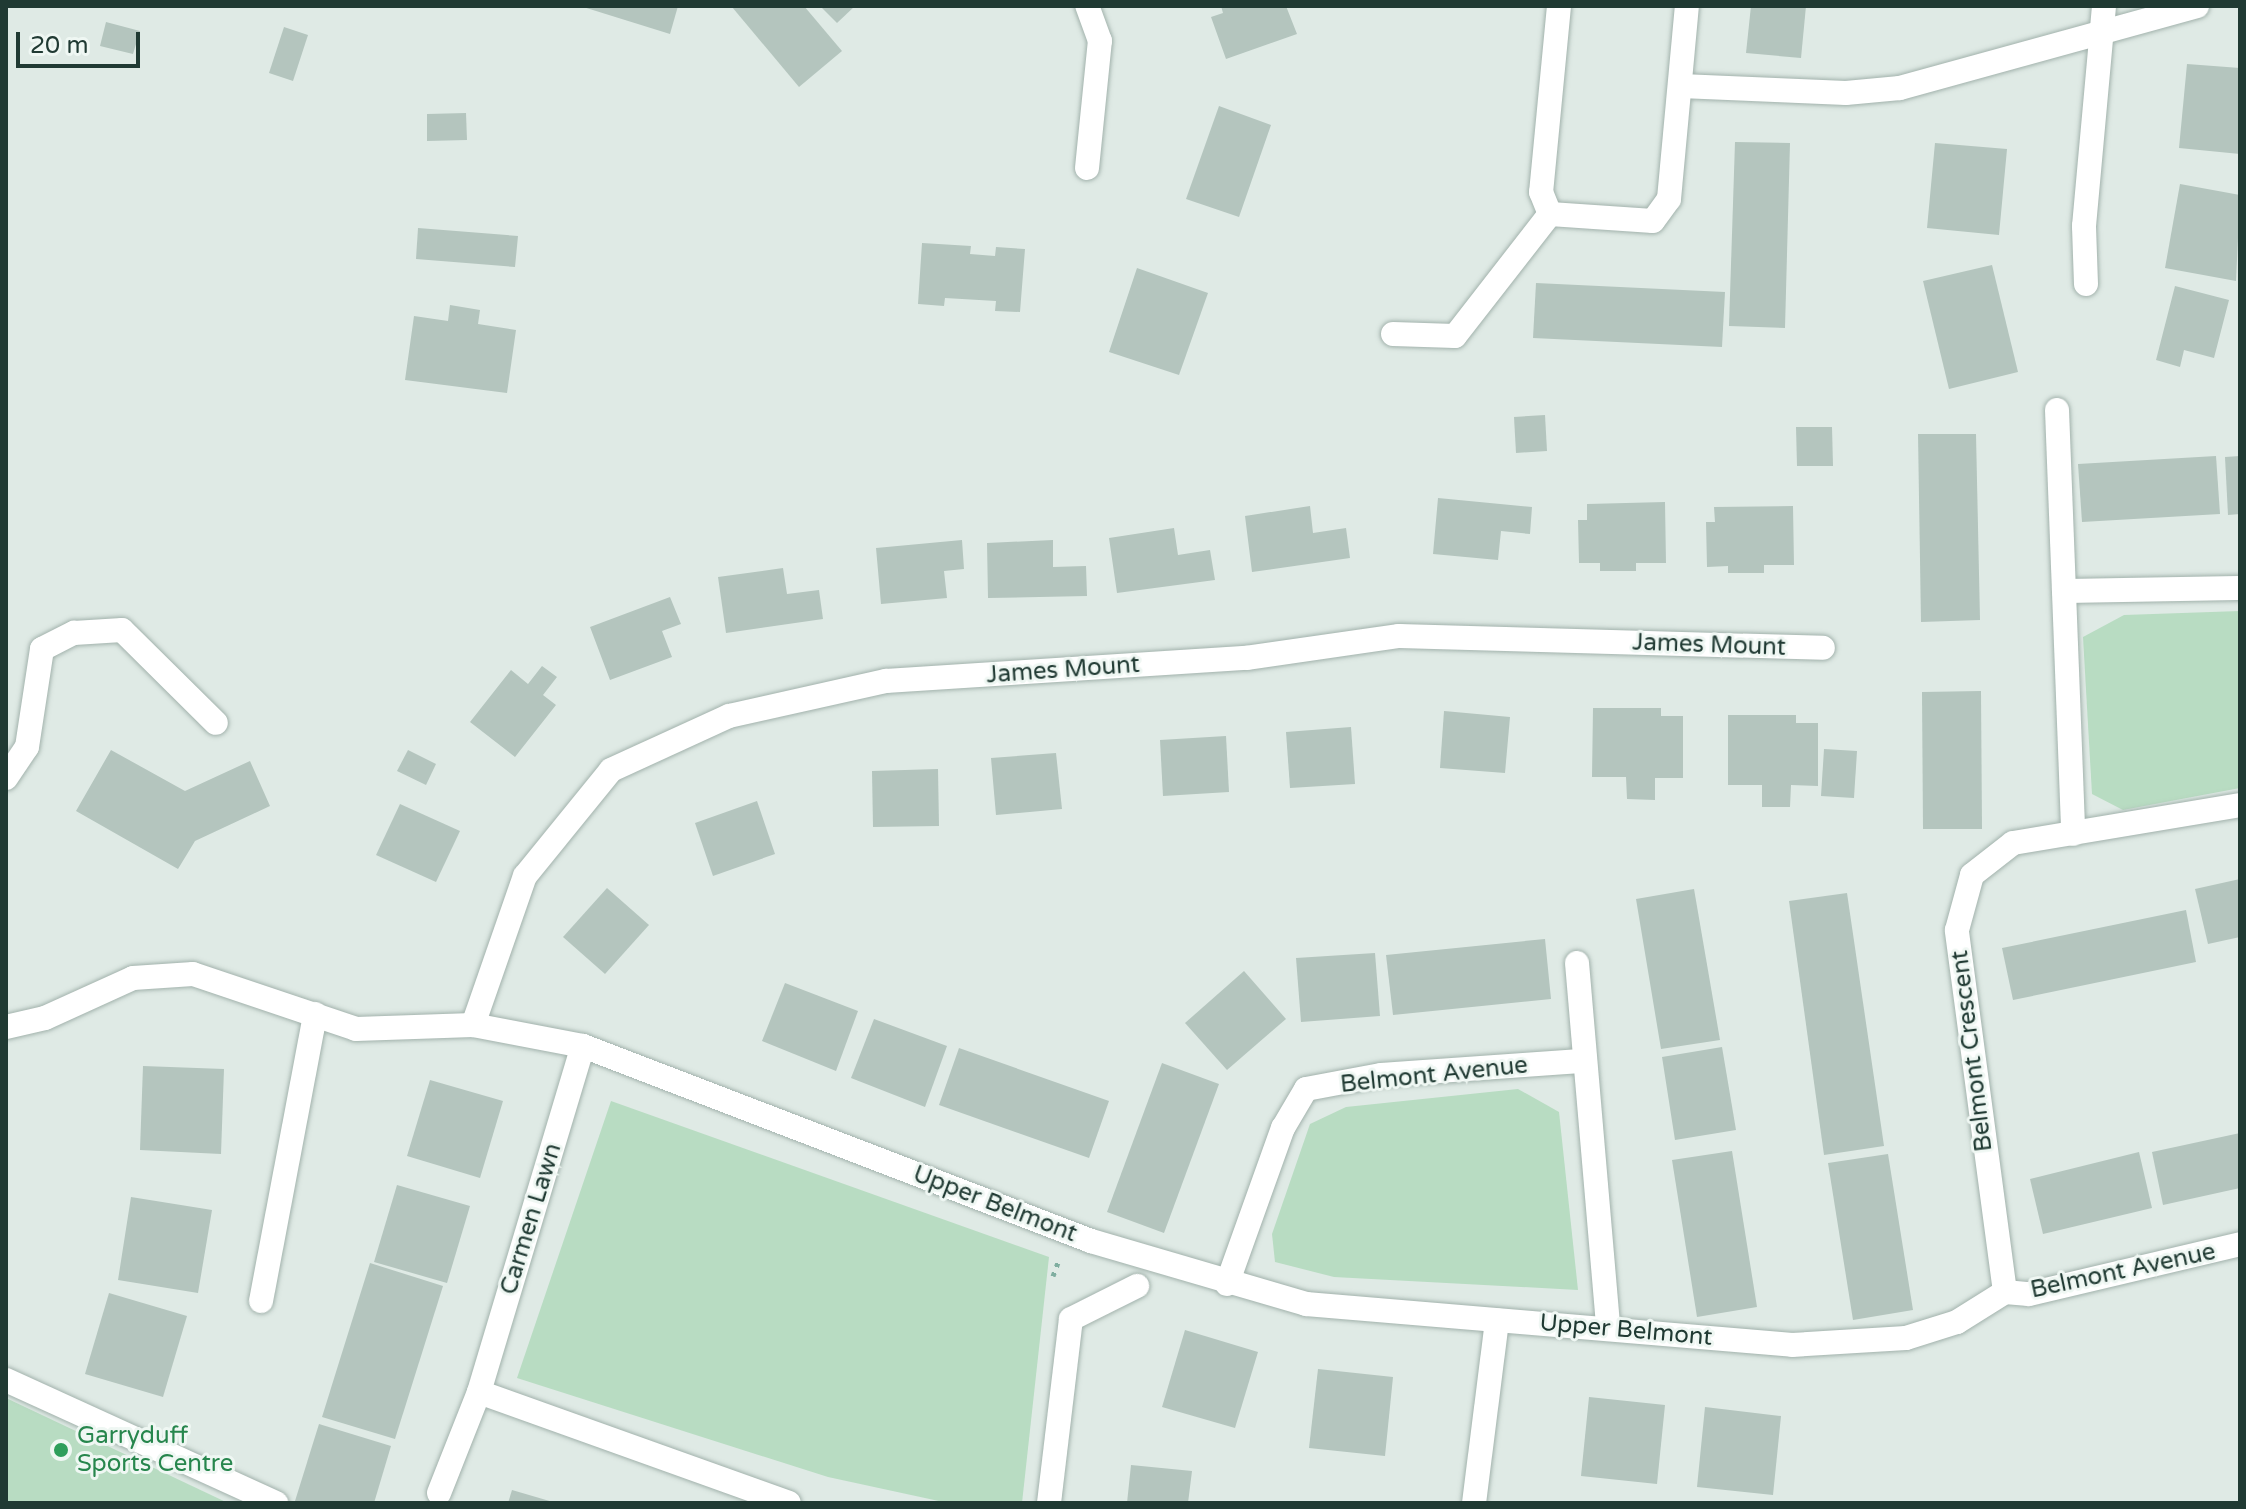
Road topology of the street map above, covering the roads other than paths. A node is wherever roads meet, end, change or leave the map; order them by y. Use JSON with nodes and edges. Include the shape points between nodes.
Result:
{"nodes":[{"id":1,"x":1087,"y":6,"type":"edge"},
{"id":2,"x":1559,"y":6,"type":"edge"},
{"id":3,"x":1687,"y":6,"type":"edge"},
{"id":4,"x":2104,"y":6,"type":"edge"},
{"id":5,"x":2197,"y":6,"type":"edge"},
{"id":6,"x":2105,"y":32,"type":"junction"},
{"id":7,"x":1681,"y":86,"type":"junction"},
{"id":8,"x":1087,"y":168,"type":"dead end"},
{"id":9,"x":1550,"y":214,"type":"junction"},
{"id":10,"x":2086,"y":284,"type":"dead end"},
{"id":11,"x":1393,"y":334,"type":"dead end"},
{"id":12,"x":2057,"y":410,"type":"dead end"},
{"id":13,"x":2240,"y":588,"type":"edge"},
{"id":14,"x":2064,"y":591,"type":"junction"},
{"id":15,"x":1823,"y":648,"type":"dead end"},
{"id":16,"x":216,"y":723,"type":"dead end"},
{"id":17,"x":6,"y":778,"type":"edge"},
{"id":18,"x":2240,"y":805,"type":"edge"},
{"id":19,"x":2073,"y":834,"type":"junction"},
{"id":20,"x":1577,"y":963,"type":"dead end"},
{"id":21,"x":315,"y":1014,"type":"junction"},
{"id":22,"x":473,"y":1025,"type":"junction"},
{"id":23,"x":6,"y":1027,"type":"edge"},
{"id":24,"x":583,"y":1046,"type":"junction"},
{"id":25,"x":1581,"y":1061,"type":"junction"},
{"id":26,"x":2240,"y":1244,"type":"edge"},
{"id":27,"x":1227,"y":1284,"type":"junction"},
{"id":28,"x":1137,"y":1286,"type":"dead end"},
{"id":29,"x":2005,"y":1292,"type":"junction"},
{"id":30,"x":261,"y":1301,"type":"dead end"},
{"id":31,"x":1497,"y":1320,"type":"junction"},
{"id":32,"x":1608,"y":1328,"type":"junction"},
{"id":33,"x":6,"y":1380,"type":"edge"},
{"id":34,"x":479,"y":1392,"type":"junction"},
{"id":35,"x":439,"y":1493,"type":"dead end"},
{"id":36,"x":276,"y":1503,"type":"edge"},
{"id":37,"x":789,"y":1503,"type":"edge"},
{"id":38,"x":1049,"y":1503,"type":"edge"},
{"id":39,"x":1474,"y":1503,"type":"edge"}],
"edges":[{"from":1,"to":8,"type":"street","via":[[1100,41]]},
{"from":2,"to":9,"type":"street","via":[[1541,192]]},
{"from":3,"to":7,"type":"street"},
{"from":4,"to":6,"type":"street"},
{"from":5,"to":6,"type":"street"},
{"from":6,"to":7,"type":"street","via":[[1900,88],[1846,93]]},
{"from":6,"to":10,"type":"street","via":[[2084,226]]},
{"from":7,"to":9,"type":"street","via":[[1669,199],[1653,221]]},
{"from":9,"to":11,"type":"street","via":[[1455,336]]},
{"from":12,"to":14,"type":"street"},
{"from":13,"to":14,"type":"street"},
{"from":14,"to":19,"type":"street"},
{"from":15,"to":22,"type":"street","name":"James Mount","via":[[1399,636],[1246,658],[886,681],[729,716],[611,770],[525,876]]},
{"from":16,"to":17,"type":"street","via":[[122,630],[74,633],[42,649],[27,747]]},
{"from":18,"to":19,"type":"street","name":"Belmont Crescent"},
{"from":19,"to":29,"type":"street","name":"Belmont Crescent","via":[[2013,843],[1972,875],[1957,930]]},
{"from":20,"to":25,"type":"street"},
{"from":21,"to":22,"type":"street","name":"Upper Belmont","via":[[356,1029]]},
{"from":21,"to":23,"type":"street","name":"Upper Belmont","via":[[193,974],[133,978],[45,1018]]},
{"from":21,"to":30,"type":"street"},
{"from":22,"to":24,"type":"street","name":"Upper Belmont"},
{"from":24,"to":27,"type":"street","name":"Upper Belmont","via":[[1091,1241]]},
{"from":24,"to":34,"type":"street","name":"Carmen Lawn"},
{"from":25,"to":27,"type":"street","name":"Belmont Avenue","via":[[1381,1075],[1306,1089],[1283,1128]]},
{"from":25,"to":32,"type":"street"},
{"from":26,"to":29,"type":"street","name":"Belmont Avenue","via":[[2029,1294]]},
{"from":27,"to":31,"type":"street","name":"Upper Belmont","via":[[1306,1304]]},
{"from":28,"to":38,"type":"street","via":[[1071,1319]]},
{"from":29,"to":32,"type":"street","name":"Upper Belmont","via":[[1957,1322],[1906,1338],[1792,1345]]},
{"from":31,"to":32,"type":"street","name":"Upper Belmont"},
{"from":31,"to":39,"type":"street"},
{"from":33,"to":36,"type":"street"},
{"from":34,"to":35,"type":"street","name":"Carmen Lawn"},
{"from":34,"to":37,"type":"street"}]}
